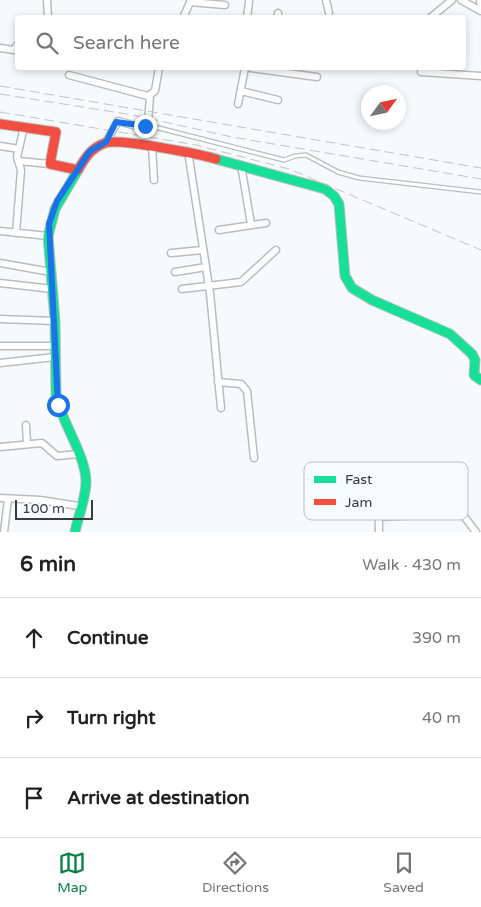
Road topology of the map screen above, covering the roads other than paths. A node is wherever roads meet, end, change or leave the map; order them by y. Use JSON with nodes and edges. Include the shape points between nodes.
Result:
{"nodes":[{"id":1,"x":47,"y":0,"type":"edge"},
{"id":2,"x":326,"y":0,"type":"edge"},
{"id":3,"x":452,"y":0,"type":"edge"},
{"id":4,"x":461,"y":0,"type":"edge"},
{"id":5,"x":480,"y":0,"type":"edge"},
{"id":6,"x":191,"y":1,"type":"edge"},
{"id":7,"x":249,"y":2,"type":"dead end"},
{"id":8,"x":225,"y":5,"type":"dead end"},
{"id":9,"x":481,"y":7,"type":"edge"},
{"id":10,"x":481,"y":11,"type":"edge"},
{"id":11,"x":329,"y":14,"type":"dead end"},
{"id":12,"x":48,"y":15,"type":"edge"},
{"id":13,"x":184,"y":15,"type":"edge"},
{"id":14,"x":248,"y":15,"type":"edge"},
{"id":15,"x":434,"y":15,"type":"edge"},
{"id":16,"x":0,"y":48,"type":"edge"},
{"id":17,"x":15,"y":48,"type":"edge"},
{"id":18,"x":160,"y":70,"type":"edge"},
{"id":19,"x":245,"y":70,"type":"edge"},
{"id":20,"x":266,"y":70,"type":"edge"},
{"id":21,"x":421,"y":72,"type":"dead end"},
{"id":22,"x":69,"y":74,"type":"dead end"},
{"id":23,"x":481,"y":76,"type":"edge"},
{"id":24,"x":317,"y":77,"type":"dead end"},
{"id":25,"x":241,"y":91,"type":"junction"},
{"id":26,"x":150,"y":95,"type":"junction"},
{"id":27,"x":278,"y":100,"type":"dead end"},
{"id":28,"x":238,"y":104,"type":"dead end"},
{"id":29,"x":0,"y":124,"type":"edge"},
{"id":30,"x":146,"y":125,"type":"junction"},
{"id":31,"x":24,"y":127,"type":"junction"},
{"id":32,"x":106,"y":142,"type":"junction"},
{"id":33,"x":0,"y":146,"type":"edge"},
{"id":34,"x":152,"y":146,"type":"junction"},
{"id":35,"x":19,"y":149,"type":"junction"},
{"id":36,"x":188,"y":151,"type":"junction"},
{"id":37,"x":18,"y":161,"type":"junction"},
{"id":38,"x":50,"y":164,"type":"junction"},
{"id":39,"x":241,"y":165,"type":"junction"},
{"id":40,"x":78,"y":170,"type":"junction"},
{"id":41,"x":154,"y":180,"type":"dead end"},
{"id":42,"x":481,"y":192,"type":"edge"},
{"id":43,"x":266,"y":223,"type":"dead end"},
{"id":44,"x":251,"y":224,"type":"junction"},
{"id":45,"x":219,"y":230,"type":"dead end"},
{"id":46,"x":0,"y":231,"type":"edge"},
{"id":47,"x":16,"y":233,"type":"junction"},
{"id":48,"x":48,"y":236,"type":"junction"},
{"id":49,"x":202,"y":250,"type":"junction"},
{"id":50,"x":276,"y":250,"type":"dead end"},
{"id":51,"x":171,"y":253,"type":"dead end"},
{"id":52,"x":0,"y":263,"type":"edge"},
{"id":53,"x":206,"y":267,"type":"junction"},
{"id":54,"x":51,"y":272,"type":"junction"},
{"id":55,"x":175,"y":272,"type":"dead end"},
{"id":56,"x":0,"y":284,"type":"edge"},
{"id":57,"x":208,"y":285,"type":"junction"},
{"id":58,"x":52,"y":289,"type":"junction"},
{"id":59,"x":182,"y":289,"type":"dead end"},
{"id":60,"x":0,"y":319,"type":"edge"},
{"id":61,"x":55,"y":321,"type":"junction"},
{"id":62,"x":0,"y":346,"type":"edge"},
{"id":63,"x":55,"y":346,"type":"junction"},
{"id":64,"x":55,"y":357,"type":"junction"},
{"id":65,"x":0,"y":363,"type":"edge"},
{"id":66,"x":481,"y":380,"type":"edge"},
{"id":67,"x":218,"y":382,"type":"junction"},
{"id":68,"x":221,"y":408,"type":"dead end"},
{"id":69,"x":26,"y":426,"type":"dead end"},
{"id":70,"x":28,"y":444,"type":"junction"},
{"id":71,"x":0,"y":447,"type":"edge"},
{"id":72,"x":79,"y":454,"type":"junction"},
{"id":73,"x":254,"y":458,"type":"dead end"},
{"id":74,"x":0,"y":498,"type":"edge"},
{"id":75,"x":8,"y":499,"type":"junction"},
{"id":76,"x":80,"y":506,"type":"junction"},
{"id":77,"x":467,"y":520,"type":"edge"},
{"id":78,"x":4,"y":532,"type":"edge"},
{"id":79,"x":75,"y":532,"type":"edge"},
{"id":80,"x":476,"y":532,"type":"edge"}],
"edges":[{"from":1,"to":12,"type":"street"},
{"from":2,"to":11,"type":"street"},
{"from":3,"to":15,"type":"street"},
{"from":4,"to":10,"type":"street"},
{"from":5,"to":9,"type":"street"},
{"from":6,"to":8,"type":"street"},
{"from":6,"to":13,"type":"street"},
{"from":7,"to":14,"type":"street"},
{"from":16,"to":17,"type":"street"},
{"from":18,"to":26,"type":"street","via":[[155,91]]},
{"from":19,"to":25,"type":"street"},
{"from":20,"to":24,"type":"street"},
{"from":21,"to":23,"type":"street"},
{"from":22,"to":26,"type":"street"},
{"from":25,"to":27,"type":"street"},
{"from":25,"to":28,"type":"street"},
{"from":26,"to":30,"type":"street","via":[[150,118]]},
{"from":29,"to":31,"type":"street"},
{"from":30,"to":32,"type":"street","via":[[140,127],[118,121]]},
{"from":30,"to":42,"type":"lane","via":[[284,160],[306,155],[338,172],[359,178]]},
{"from":31,"to":35,"type":"street"},
{"from":31,"to":38,"type":"street","via":[[56,132]]},
{"from":32,"to":34,"type":"street"},
{"from":32,"to":40,"type":"street","via":[[90,151]]},
{"from":33,"to":35,"type":"street"},
{"from":34,"to":36,"type":"street"},
{"from":34,"to":41,"type":"street"},
{"from":35,"to":37,"type":"street"},
{"from":36,"to":39,"type":"street"},
{"from":36,"to":49,"type":"street"},
{"from":37,"to":38,"type":"street"},
{"from":37,"to":47,"type":"street","via":[[21,170]]},
{"from":38,"to":40,"type":"street"},
{"from":39,"to":44,"type":"street"},
{"from":39,"to":66,"type":"street","via":[[330,192],[339,204],[345,276],[352,288],[450,334],[472,354],[474,375]]},
{"from":40,"to":48,"type":"street","via":[[57,201]]},
{"from":43,"to":44,"type":"street"},
{"from":44,"to":45,"type":"street"},
{"from":46,"to":47,"type":"street"},
{"from":47,"to":48,"type":"street"},
{"from":48,"to":54,"type":"street"},
{"from":49,"to":51,"type":"street"},
{"from":49,"to":53,"type":"street"},
{"from":50,"to":57,"type":"street","via":[[244,281]]},
{"from":52,"to":54,"type":"street"},
{"from":53,"to":55,"type":"street"},
{"from":53,"to":57,"type":"street"},
{"from":54,"to":58,"type":"street"},
{"from":56,"to":58,"type":"street"},
{"from":57,"to":59,"type":"street"},
{"from":57,"to":67,"type":"street"},
{"from":58,"to":61,"type":"street"},
{"from":60,"to":61,"type":"street"},
{"from":61,"to":63,"type":"street"},
{"from":62,"to":63,"type":"street"},
{"from":63,"to":64,"type":"street"},
{"from":64,"to":65,"type":"street"},
{"from":64,"to":72,"type":"street","via":[[58,405]]},
{"from":67,"to":68,"type":"street"},
{"from":67,"to":73,"type":"street","via":[[241,384],[246,391]]},
{"from":69,"to":70,"type":"street"},
{"from":70,"to":71,"type":"street"},
{"from":70,"to":72,"type":"street","via":[[44,443],[57,456]]},
{"from":72,"to":76,"type":"street","via":[[86,482]]},
{"from":74,"to":75,"type":"street"},
{"from":75,"to":76,"type":"street"},
{"from":75,"to":78,"type":"street"},
{"from":76,"to":79,"type":"street"},
{"from":77,"to":80,"type":"street"}]}
